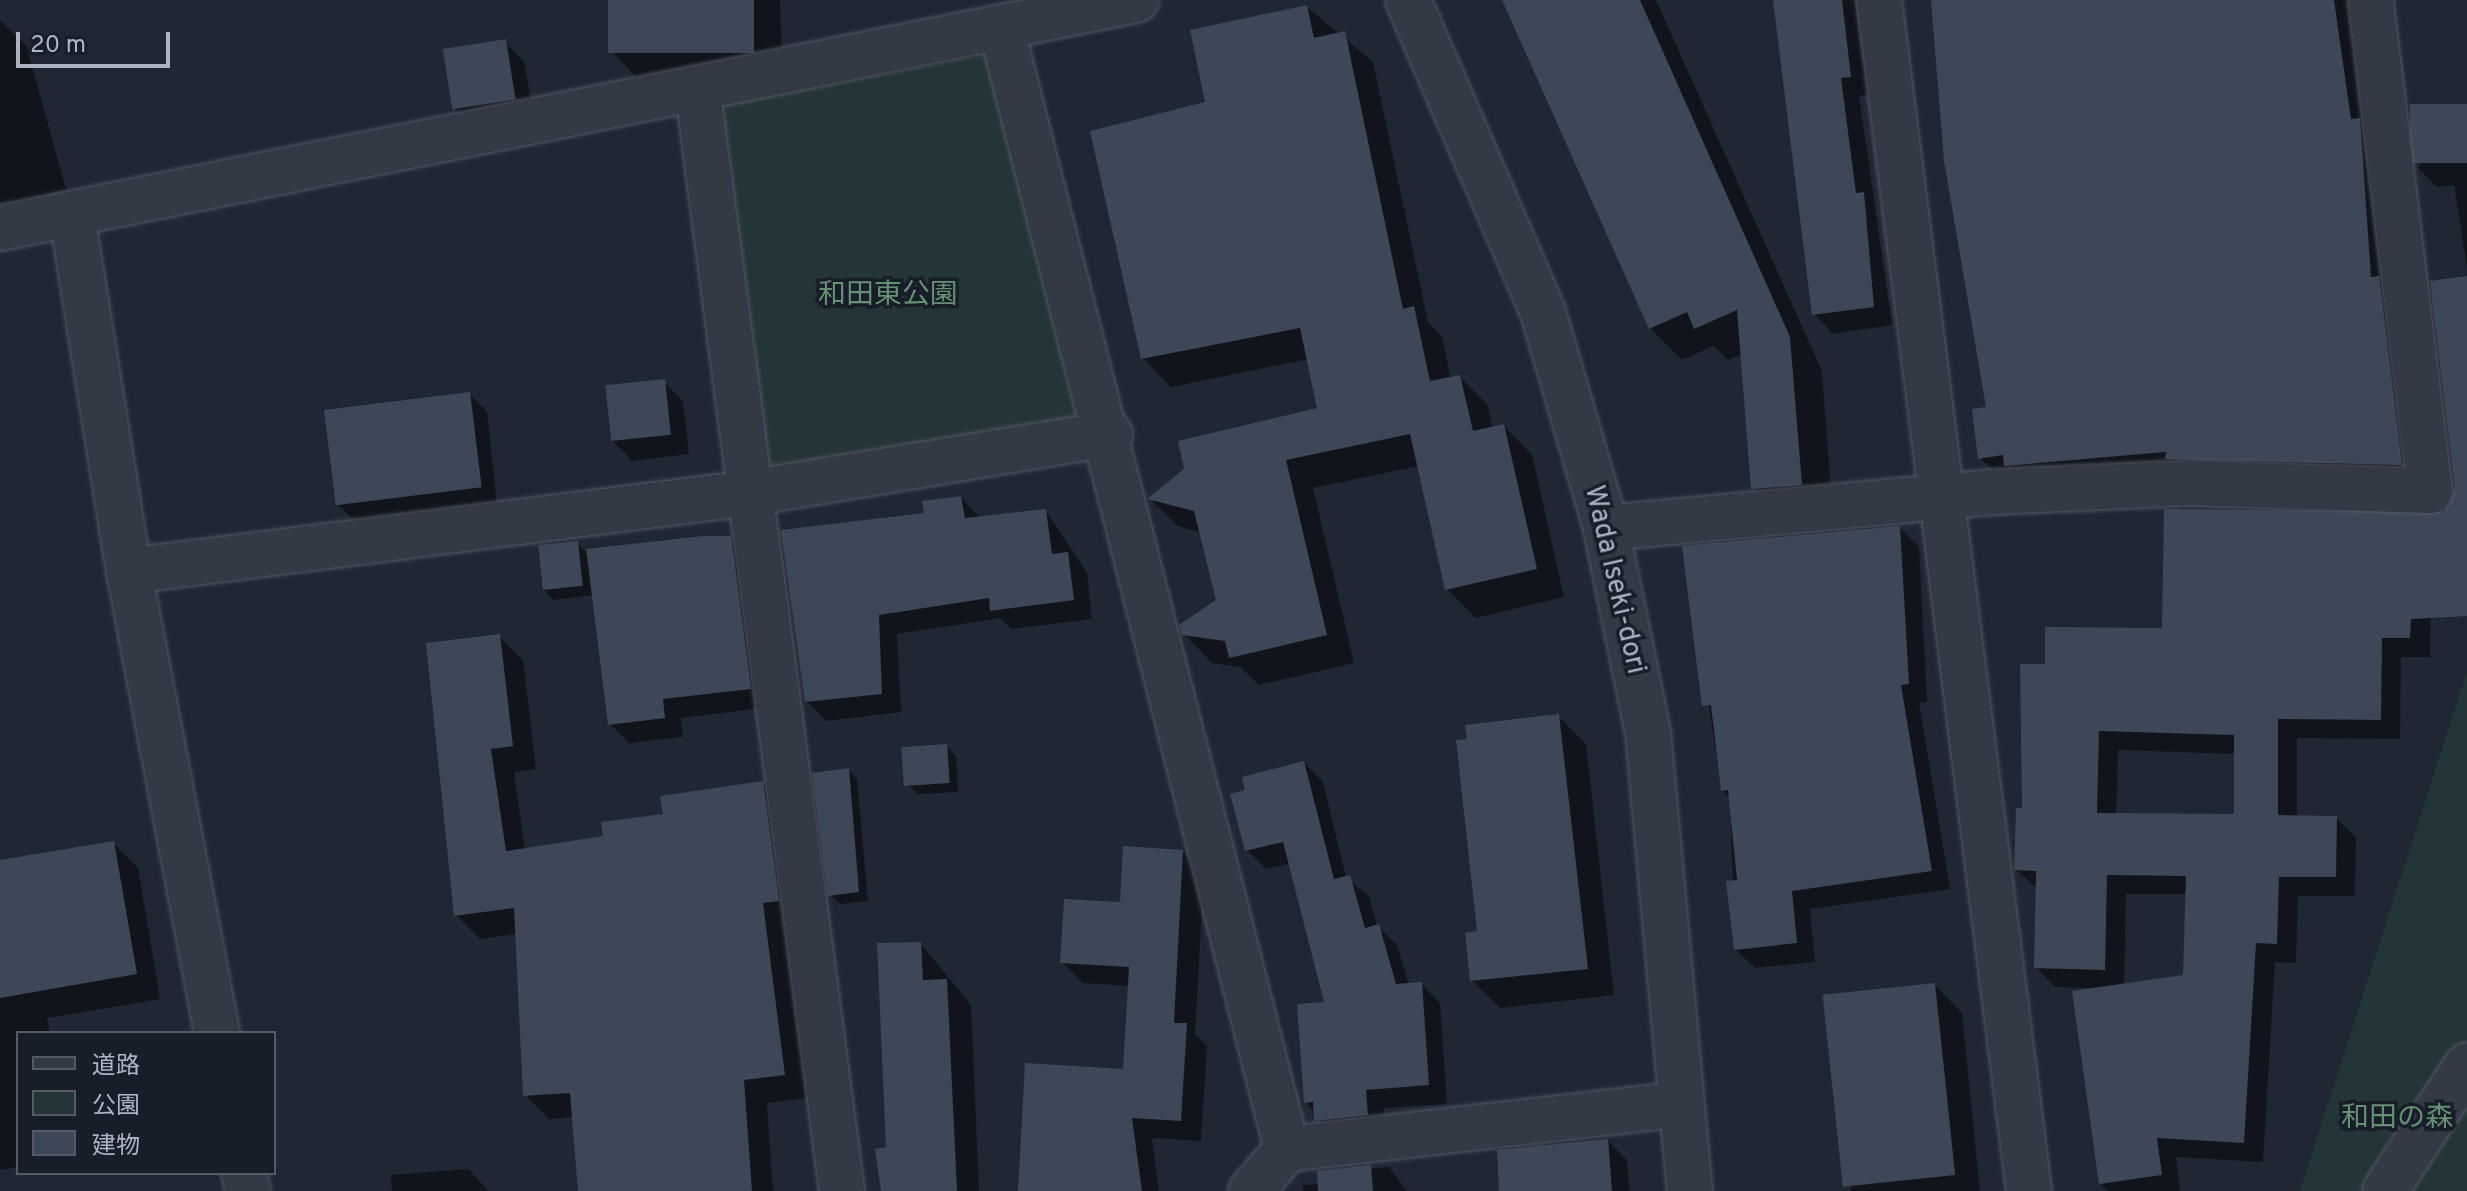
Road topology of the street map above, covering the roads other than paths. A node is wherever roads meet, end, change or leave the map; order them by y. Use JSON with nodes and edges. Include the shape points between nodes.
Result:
{"nodes":[{"id":1,"x":1136,"y":0,"type":"edge"},
{"id":2,"x":1408,"y":0,"type":"edge"},
{"id":3,"x":1879,"y":0,"type":"edge"},
{"id":4,"x":2371,"y":0,"type":"edge"},
{"id":5,"x":1002,"y":31,"type":"junction"},
{"id":6,"x":698,"y":93,"type":"junction"},
{"id":7,"x":72,"y":216,"type":"junction"},
{"id":8,"x":0,"y":228,"type":"edge"},
{"id":9,"x":1110,"y":434,"type":"junction"},
{"id":10,"x":749,"y":493,"type":"junction"},
{"id":11,"x":1938,"y":494,"type":"junction"},
{"id":12,"x":1606,"y":528,"type":"junction"},
{"id":13,"x":129,"y":571,"type":"junction"},
{"id":14,"x":217,"y":1031,"type":"edge"},
{"id":15,"x":2467,"y":1065,"type":"edge"},
{"id":16,"x":1681,"y":1104,"type":"junction"},
{"id":17,"x":1287,"y":1149,"type":"junction"},
{"id":18,"x":842,"y":1191,"type":"edge"},
{"id":19,"x":1251,"y":1191,"type":"edge"},
{"id":20,"x":1690,"y":1191,"type":"edge"},
{"id":21,"x":2029,"y":1191,"type":"edge"},
{"id":22,"x":2385,"y":1191,"type":"edge"}],
"edges":[{"from":1,"to":5,"type":"street"},
{"from":2,"to":12,"type":"street","name":"Wada Iseki-dori","via":[[1543,312]]},
{"from":3,"to":11,"type":"street"},
{"from":4,"to":11,"type":"street","via":[[2430,491],[2189,483]]},
{"from":5,"to":6,"type":"street"},
{"from":5,"to":9,"type":"street"},
{"from":6,"to":7,"type":"street"},
{"from":6,"to":10,"type":"street"},
{"from":7,"to":8,"type":"street"},
{"from":7,"to":13,"type":"street"},
{"from":9,"to":10,"type":"street"},
{"from":9,"to":17,"type":"street"},
{"from":10,"to":13,"type":"street"},
{"from":10,"to":18,"type":"street"},
{"from":11,"to":12,"type":"street"},
{"from":11,"to":21,"type":"street"},
{"from":12,"to":16,"type":"street","name":"Wada Iseki-dori","via":[[1648,732]]},
{"from":13,"to":14,"type":"street"},
{"from":15,"to":22,"type":"street"},
{"from":16,"to":17,"type":"street"},
{"from":16,"to":20,"type":"street","name":"Wada Iseki-dori"},
{"from":17,"to":19,"type":"street"}]}
